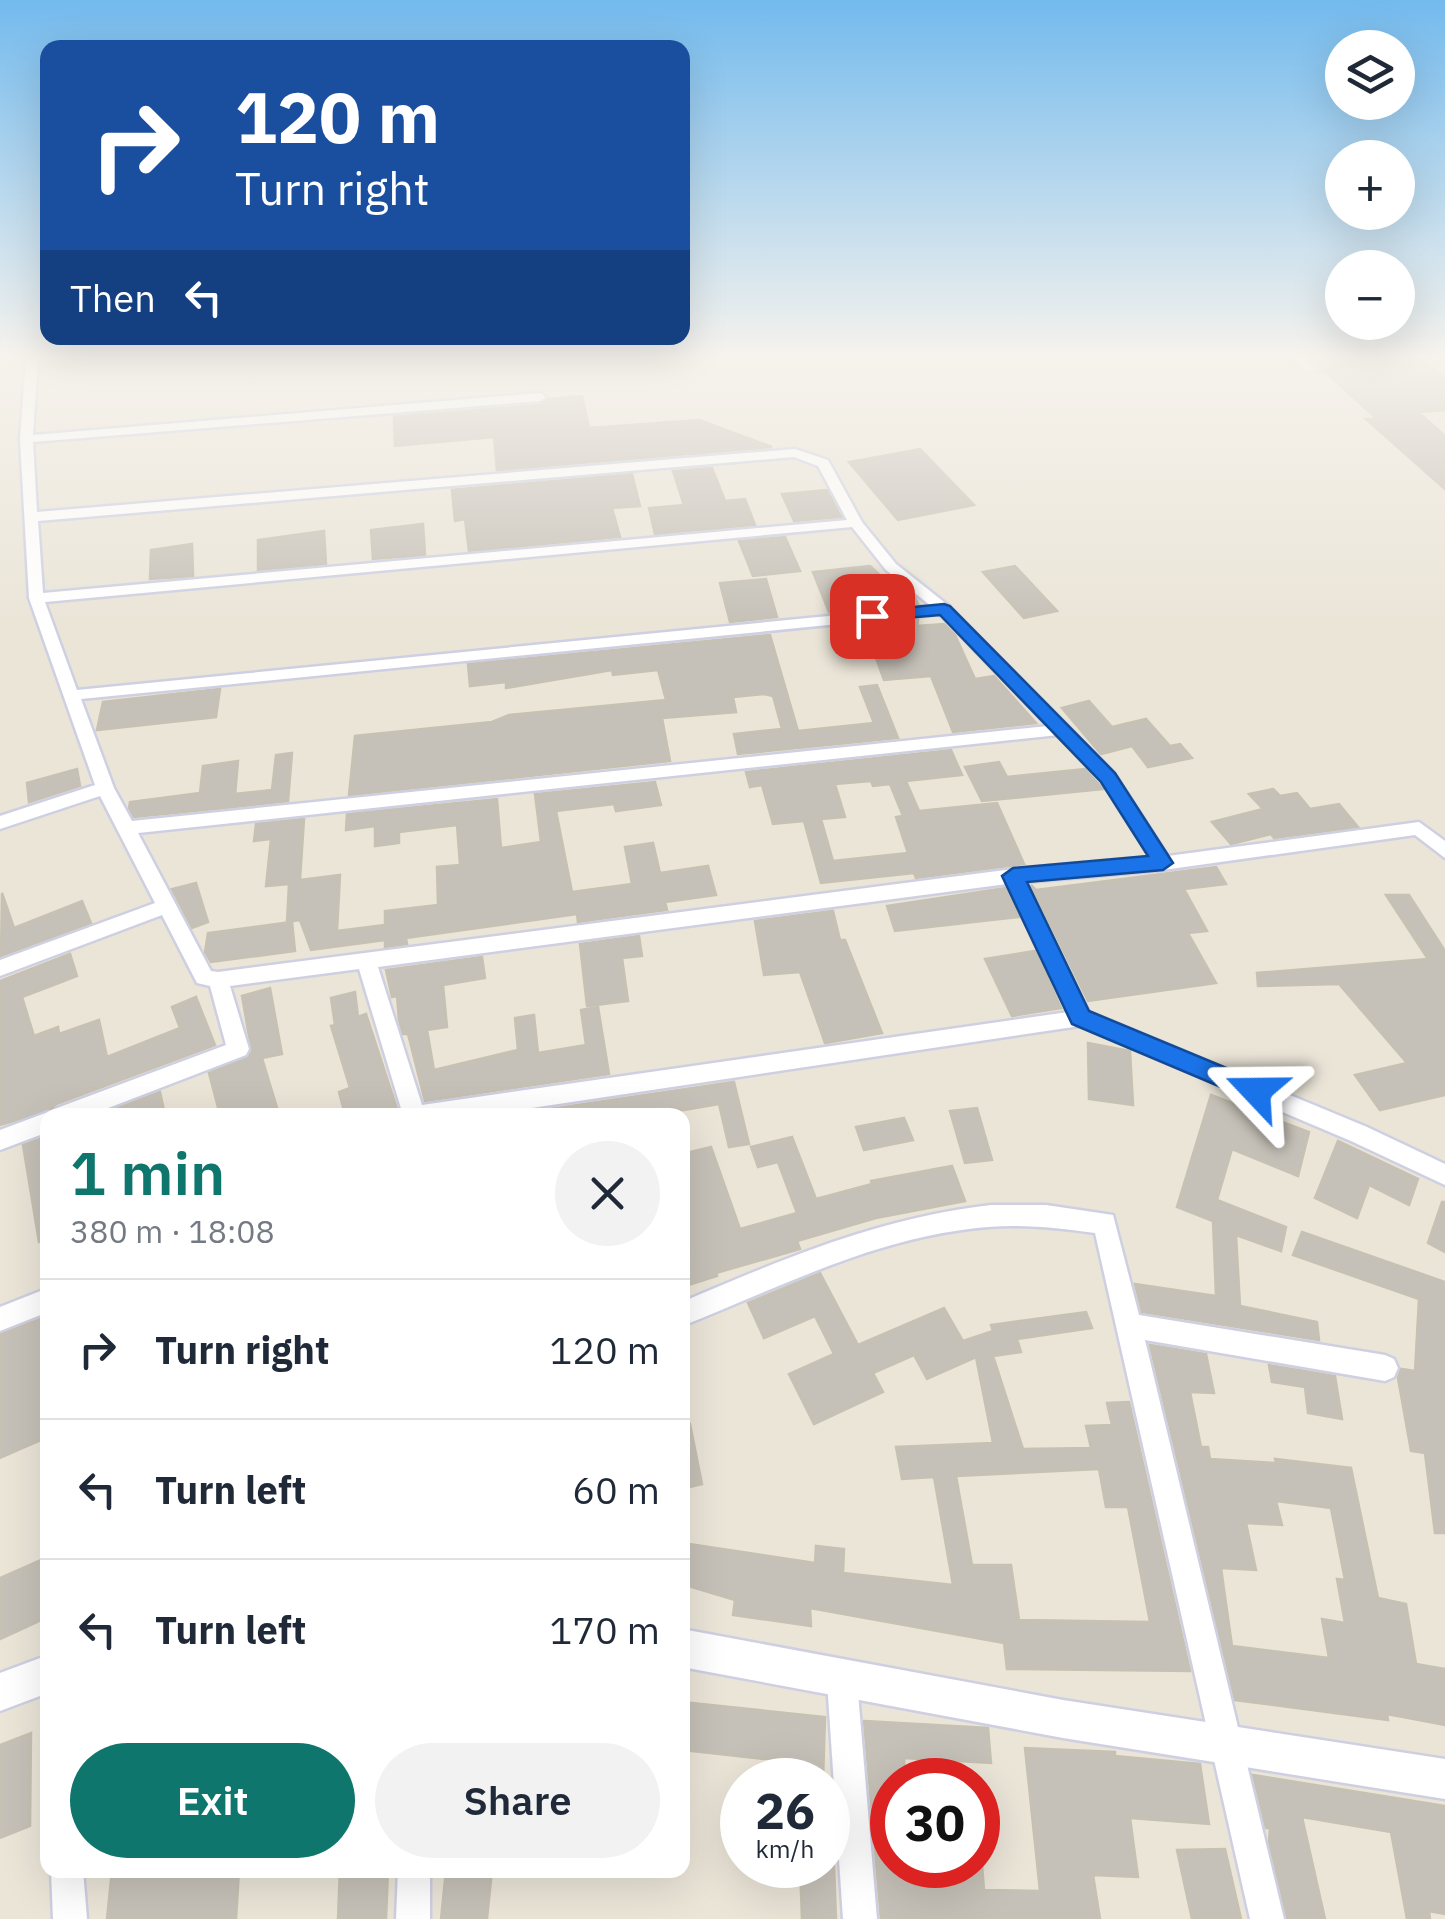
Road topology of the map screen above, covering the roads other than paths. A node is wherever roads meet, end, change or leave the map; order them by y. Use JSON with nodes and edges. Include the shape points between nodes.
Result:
{"nodes":[{"id":1,"x":26,"y":447,"type":"edge"},
{"id":2,"x":31,"y":517,"type":"junction"},
{"id":3,"x":856,"y":524,"type":"junction"},
{"id":4,"x":36,"y":598,"type":"junction"},
{"id":5,"x":944,"y":609,"type":"junction"},
{"id":6,"x":73,"y":696,"type":"junction"},
{"id":7,"x":1058,"y":730,"type":"junction"},
{"id":8,"x":105,"y":788,"type":"junction"},
{"id":9,"x":0,"y":823,"type":"edge"},
{"id":10,"x":128,"y":828,"type":"junction"},
{"id":11,"x":1445,"y":851,"type":"edge"},
{"id":12,"x":1163,"y":863,"type":"junction"},
{"id":13,"x":1013,"y":876,"type":"junction"},
{"id":14,"x":169,"y":905,"type":"junction"},
{"id":15,"x":366,"y":961,"type":"junction"},
{"id":16,"x":0,"y":968,"type":"edge"},
{"id":17,"x":218,"y":980,"type":"junction"},
{"id":18,"x":1081,"y":1018,"type":"junction"},
{"id":19,"x":83,"y":1108,"type":"edge"},
{"id":20,"x":416,"y":1108,"type":"edge"},
{"id":21,"x":466,"y":1108,"type":"edge"},
{"id":22,"x":40,"y":1125,"type":"edge"},
{"id":23,"x":0,"y":1140,"type":"edge"},
{"id":24,"x":1445,"y":1175,"type":"edge"},
{"id":25,"x":40,"y":1303,"type":"edge"},
{"id":26,"x":690,"y":1311,"type":"edge"},
{"id":27,"x":0,"y":1319,"type":"edge"},
{"id":28,"x":1128,"y":1325,"type":"junction"},
{"id":29,"x":1385,"y":1368,"type":"dead end"},
{"id":30,"x":690,"y":1650,"type":"edge"},
{"id":31,"x":40,"y":1677,"type":"edge"},
{"id":32,"x":842,"y":1680,"type":"junction"},
{"id":33,"x":0,"y":1692,"type":"edge"},
{"id":34,"x":1227,"y":1748,"type":"junction"},
{"id":35,"x":1445,"y":1779,"type":"edge"},
{"id":36,"x":67,"y":1878,"type":"edge"},
{"id":37,"x":414,"y":1878,"type":"edge"},
{"id":38,"x":70,"y":1919,"type":"edge"},
{"id":39,"x":412,"y":1919,"type":"edge"},
{"id":40,"x":860,"y":1919,"type":"edge"},
{"id":41,"x":1267,"y":1919,"type":"edge"}],
"edges":[{"from":1,"to":2,"type":"street"},
{"from":2,"to":3,"type":"street","via":[[795,453],[823,463]]},
{"from":2,"to":4,"type":"street"},
{"from":3,"to":4,"type":"street"},
{"from":3,"to":5,"type":"street","via":[[891,567]]},
{"from":4,"to":6,"type":"street"},
{"from":5,"to":6,"type":"street"},
{"from":5,"to":7,"type":"street"},
{"from":6,"to":8,"type":"street"},
{"from":7,"to":10,"type":"street"},
{"from":7,"to":12,"type":"street","via":[[1108,777]]},
{"from":8,"to":9,"type":"street"},
{"from":8,"to":10,"type":"street"},
{"from":10,"to":14,"type":"street"},
{"from":11,"to":12,"type":"street","via":[[1419,828]]},
{"from":12,"to":13,"type":"street"},
{"from":13,"to":15,"type":"street"},
{"from":13,"to":18,"type":"street"},
{"from":14,"to":16,"type":"street"},
{"from":14,"to":17,"type":"street","via":[[204,977]]},
{"from":15,"to":17,"type":"street"},
{"from":15,"to":20,"type":"street"},
{"from":17,"to":19,"type":"street","via":[[238,1049]]},
{"from":18,"to":21,"type":"street"},
{"from":18,"to":24,"type":"street"},
{"from":22,"to":23,"type":"street"},
{"from":25,"to":27,"type":"street"},
{"from":26,"to":28,"type":"street","via":[[846,1244],[994,1212],[1105,1223]]},
{"from":28,"to":29,"type":"street"},
{"from":28,"to":34,"type":"street"},
{"from":30,"to":32,"type":"street"},
{"from":31,"to":33,"type":"street"},
{"from":32,"to":34,"type":"street"},
{"from":32,"to":40,"type":"street"},
{"from":34,"to":35,"type":"street"},
{"from":34,"to":41,"type":"street"},
{"from":36,"to":38,"type":"street"},
{"from":37,"to":39,"type":"street"}]}
